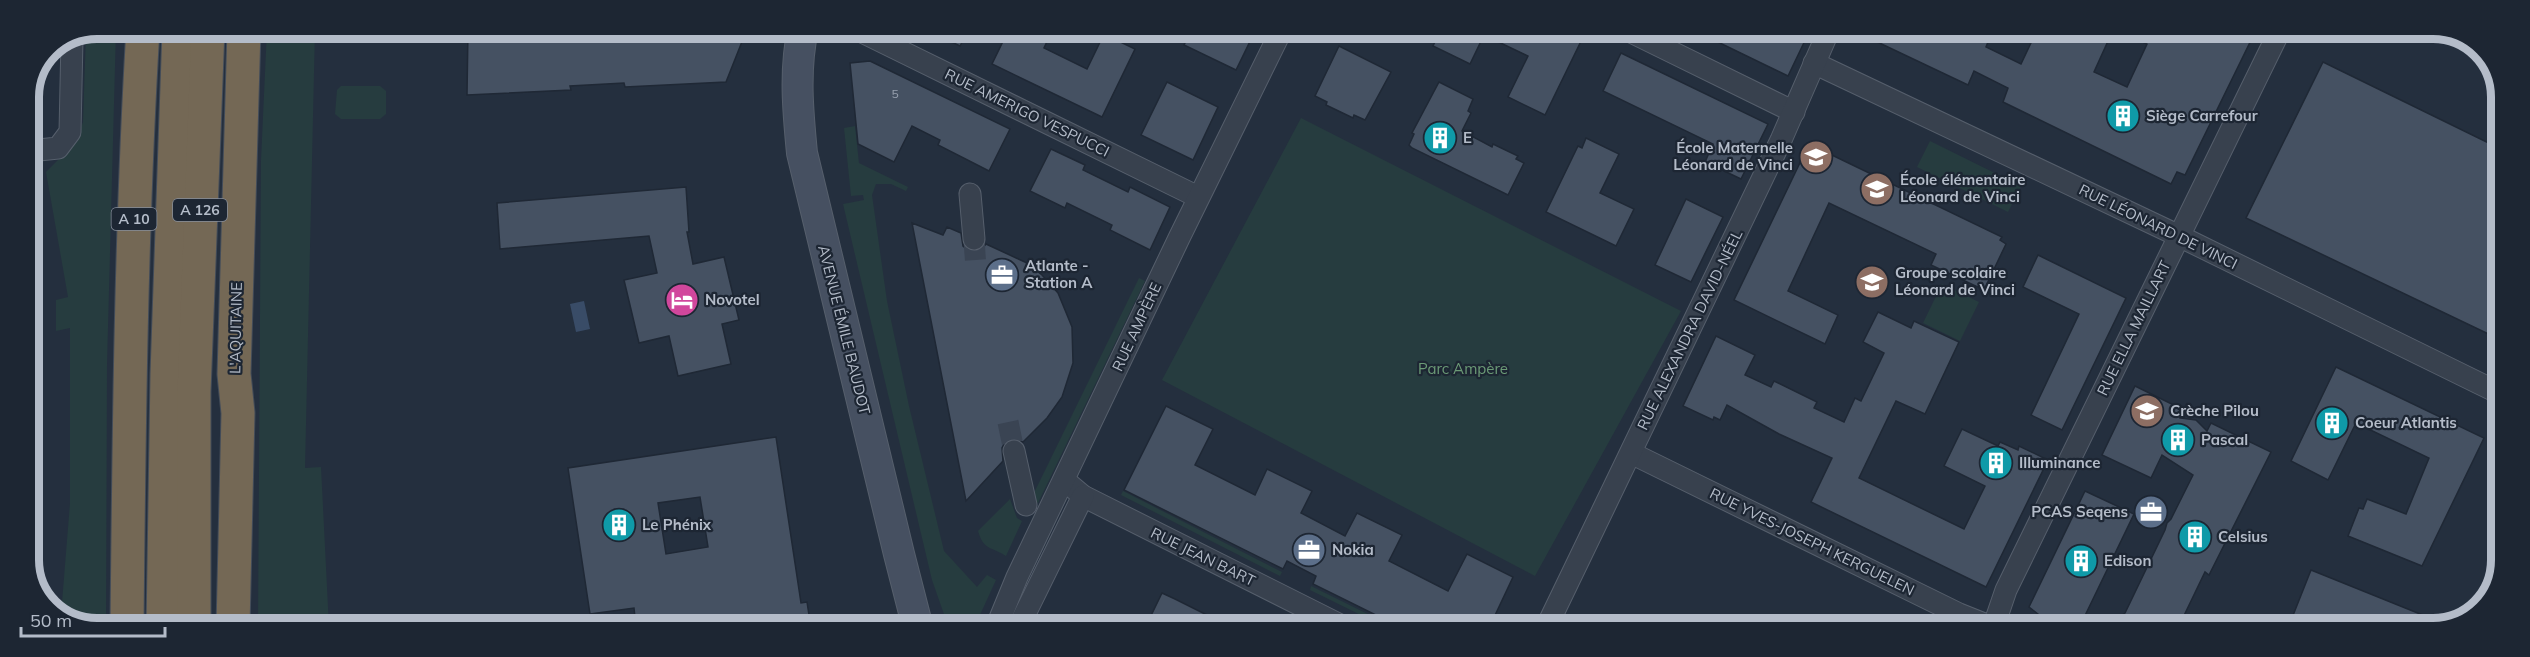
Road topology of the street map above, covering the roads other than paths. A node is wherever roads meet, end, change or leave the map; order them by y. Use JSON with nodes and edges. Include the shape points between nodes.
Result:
{"nodes":[{"id":1,"x":142,"y":39,"type":"edge"},
{"id":2,"x":179,"y":39,"type":"edge"},
{"id":3,"x":208,"y":39,"type":"edge"},
{"id":4,"x":244,"y":39,"type":"edge"},
{"id":5,"x":801,"y":39,"type":"edge"},
{"id":6,"x":876,"y":39,"type":"edge"},
{"id":7,"x":1277,"y":39,"type":"edge"},
{"id":8,"x":1645,"y":39,"type":"edge"},
{"id":9,"x":1825,"y":39,"type":"edge"},
{"id":10,"x":2276,"y":39,"type":"edge"},
{"id":11,"x":72,"y":45,"type":"edge"},
{"id":12,"x":1814,"y":63,"type":"junction"},
{"id":13,"x":1794,"y":112,"type":"junction"},
{"id":14,"x":39,"y":149,"type":"edge"},
{"id":15,"x":970,"y":194,"type":"dead end"},
{"id":16,"x":1198,"y":197,"type":"junction"},
{"id":17,"x":2179,"y":236,"type":"junction"},
{"id":18,"x":974,"y":239,"type":"tunnel mouth"},
{"id":19,"x":2491,"y":390,"type":"edge"},
{"id":20,"x":1014,"y":451,"type":"tunnel mouth"},
{"id":21,"x":1631,"y":453,"type":"junction"},
{"id":22,"x":1064,"y":480,"type":"junction"},
{"id":23,"x":1083,"y":496,"type":"junction"},
{"id":24,"x":1026,"y":505,"type":"dead end"},
{"id":25,"x":127,"y":618,"type":"edge"},
{"id":26,"x":164,"y":618,"type":"edge"},
{"id":27,"x":194,"y":618,"type":"edge"},
{"id":28,"x":233,"y":618,"type":"edge"},
{"id":29,"x":915,"y":618,"type":"edge"},
{"id":30,"x":1000,"y":618,"type":"edge"},
{"id":31,"x":1023,"y":618,"type":"edge"},
{"id":32,"x":1326,"y":618,"type":"edge"},
{"id":33,"x":1551,"y":618,"type":"edge"},
{"id":34,"x":1969,"y":618,"type":"edge"},
{"id":35,"x":1996,"y":618,"type":"edge"}],
"edges":[{"from":1,"to":25,"type":"highway","number":"A 10","via":[[129,397]]},
{"from":2,"to":26,"type":"highway","number":"A 126","via":[[166,374]]},
{"from":3,"to":27,"type":"highway","number":"A 126","via":[[194,392]]},
{"from":4,"to":28,"type":"highway","name":"L'AQUITAINE"},
{"from":5,"to":29,"type":"street","name":"AVENUE ÉMILE BAUDOT","via":[[797,105],[802,153]]},
{"from":6,"to":16,"type":"street","name":"RUE AMERIGO VESPUCCI"},
{"from":7,"to":16,"type":"street","name":"RUE AMPÈRE"},
{"from":8,"to":13,"type":"street"},
{"from":9,"to":12,"type":"street","name":"RUE ALEXANDRA DAVID-NÉEL"},
{"from":10,"to":17,"type":"street","name":"RUE ELLA MAILLART"},
{"from":11,"to":14,"type":"street","via":[[70,132],[58,148]]},
{"from":12,"to":13,"type":"street","name":"RUE ALEXANDRA DAVID-NÉEL"},
{"from":12,"to":17,"type":"street","name":"RUE LÉONARD DE VINCI"},
{"from":13,"to":21,"type":"street","name":"RUE ALEXANDRA DAVID-NÉEL"},
{"from":15,"to":18,"type":"street"},
{"from":16,"to":22,"type":"street","name":"RUE AMPÈRE"},
{"from":17,"to":19,"type":"street","name":"RUE LÉONARD DE VINCI"},
{"from":17,"to":35,"type":"street","name":"RUE ELLA MAILLART","via":[[2006,590]]},
{"from":20,"to":24,"type":"street"},
{"from":21,"to":33,"type":"street","name":"RUE ALEXANDRA DAVID-NÉEL"},
{"from":21,"to":34,"type":"street","name":"RUE YVES-JOSEPH KERGUELEN"},
{"from":22,"to":23,"type":"street","name":"RUE JEAN BART"},
{"from":22,"to":30,"type":"street","name":"RUE AMPÈRE"},
{"from":23,"to":31,"type":"street"},
{"from":23,"to":32,"type":"street","name":"RUE JEAN BART"}]}
